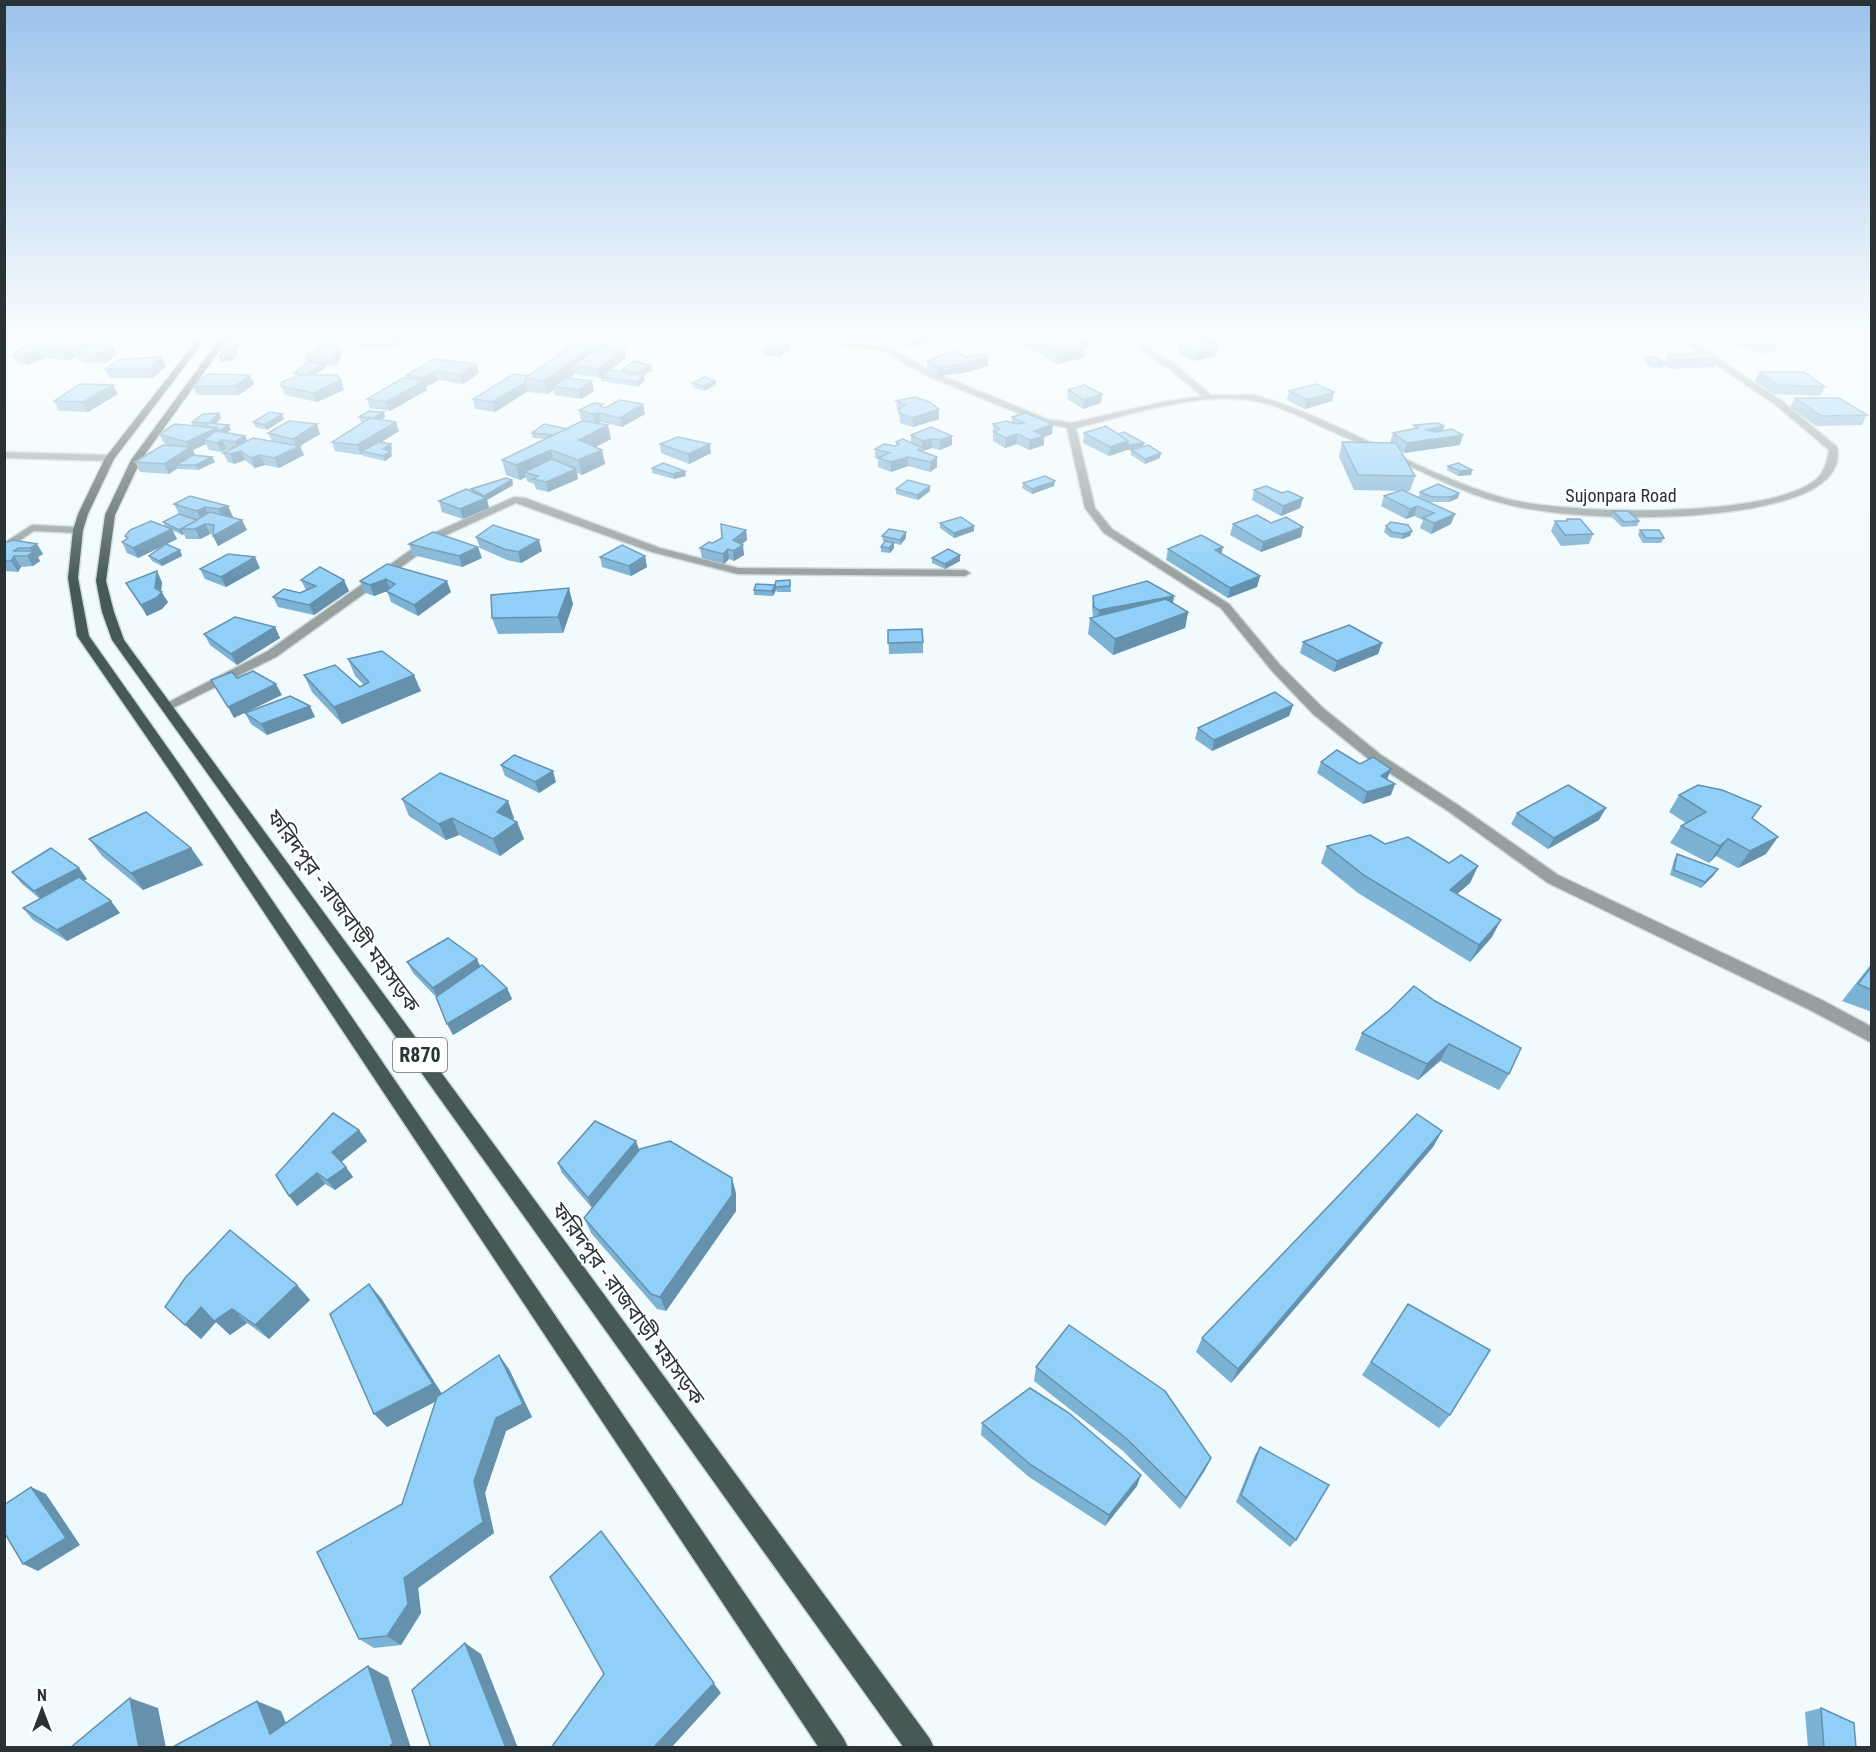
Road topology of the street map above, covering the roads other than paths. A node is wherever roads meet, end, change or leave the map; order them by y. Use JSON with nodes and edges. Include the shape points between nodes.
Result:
{"nodes":[{"id":1,"x":141,"y":418,"type":"edge"},
{"id":2,"x":167,"y":418,"type":"edge"},
{"id":3,"x":1035,"y":418,"type":"edge"},
{"id":4,"x":1112,"y":418,"type":"edge"},
{"id":5,"x":1309,"y":418,"type":"edge"},
{"id":6,"x":1799,"y":418,"type":"edge"},
{"id":7,"x":1071,"y":426,"type":"junction"},
{"id":8,"x":4,"y":455,"type":"edge"},
{"id":9,"x":110,"y":458,"type":"junction"},
{"id":10,"x":78,"y":530,"type":"junction"},
{"id":11,"x":4,"y":548,"type":"edge"},
{"id":12,"x":965,"y":573,"type":"dead end"},
{"id":13,"x":167,"y":706,"type":"junction"},
{"id":14,"x":1872,"y":1036,"type":"edge"},
{"id":15,"x":835,"y":1748,"type":"edge"},
{"id":16,"x":921,"y":1748,"type":"edge"}],
"edges":[{"from":1,"to":9,"type":"main road","number":"R870"},
{"from":2,"to":13,"type":"main road","name":"ফরিদপুর - রাজবাড়ী মহাসড়ক","number":"R870","via":[[136,460],[110,515],[101,581],[118,640]]},
{"from":3,"to":7,"type":"street"},
{"from":4,"to":7,"type":"street"},
{"from":5,"to":6,"type":"street","name":"Sujonpara Road","via":[[1502,501],[1555,511],[1684,512],[1768,503],[1809,489],[1829,472],[1834,449]]},
{"from":7,"to":14,"type":"street","via":[[1090,508],[1108,531],[1226,606],[1276,669],[1317,711],[1376,758],[1553,879],[1816,1005]]},
{"from":8,"to":9,"type":"street"},
{"from":9,"to":10,"type":"main road","number":"R870"},
{"from":10,"to":11,"type":"street","via":[[32,528]]},
{"from":10,"to":15,"type":"main road","number":"R870","via":[[73,578],[83,636],[95,656],[177,771]]},
{"from":12,"to":13,"type":"street","via":[[738,571],[656,550],[514,500],[440,534],[272,654]]},
{"from":13,"to":16,"type":"main road","name":"ফরিদপুর - রাজবাড়ী মহাসড়ক","number":"R870"}]}
